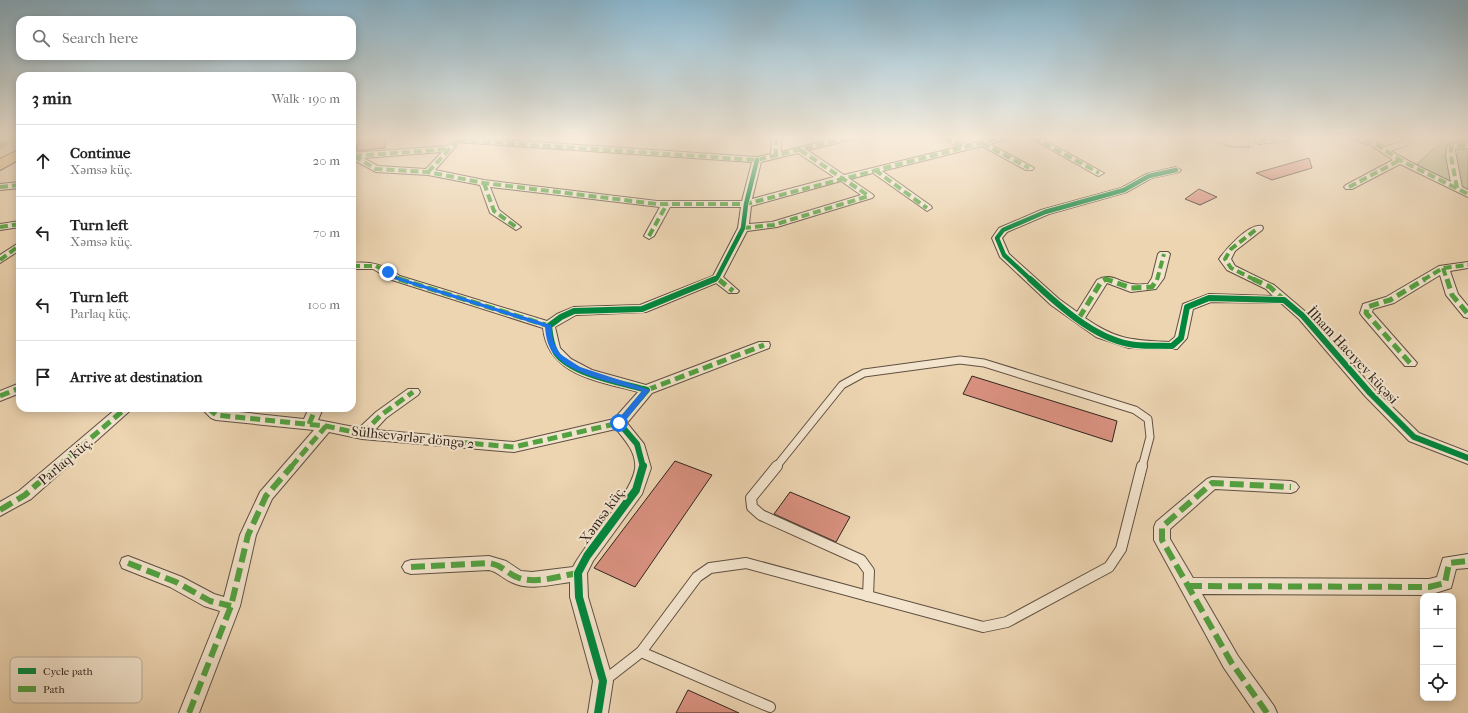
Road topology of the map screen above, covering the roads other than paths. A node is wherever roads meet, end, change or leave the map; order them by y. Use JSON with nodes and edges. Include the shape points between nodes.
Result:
{"nodes":[{"id":1,"x":398,"y":170,"type":"edge"},
{"id":2,"x":754,"y":170,"type":"edge"},
{"id":3,"x":830,"y":170,"type":"edge"},
{"id":4,"x":874,"y":170,"type":"edge"},
{"id":5,"x":875,"y":170,"type":"edge"},
{"id":6,"x":1094,"y":170,"type":"edge"},
{"id":7,"x":1175,"y":170,"type":"edge"},
{"id":8,"x":1381,"y":170,"type":"edge"},
{"id":9,"x":1421,"y":170,"type":"edge"},
{"id":10,"x":1455,"y":170,"type":"edge"},
{"id":11,"x":428,"y":172,"type":"joint"},
{"id":12,"x":1099,"y":173,"type":"dead end"},
{"id":13,"x":842,"y":178,"type":"junction"},
{"id":14,"x":484,"y":183,"type":"junction"},
{"id":15,"x":16,"y":185,"type":"edge"},
{"id":16,"x":0,"y":187,"type":"edge"},
{"id":17,"x":1349,"y":187,"type":"dead end"},
{"id":18,"x":1457,"y":188,"type":"junction"},
{"id":19,"x":1468,"y":194,"type":"edge"},
{"id":20,"x":666,"y":204,"type":"junction"},
{"id":21,"x":746,"y":204,"type":"junction"},
{"id":22,"x":927,"y":208,"type":"dead end"},
{"id":23,"x":16,"y":225,"type":"edge"},
{"id":24,"x":0,"y":227,"type":"edge"},
{"id":25,"x":516,"y":227,"type":"dead end"},
{"id":26,"x":742,"y":228,"type":"junction"},
{"id":27,"x":1258,"y":228,"type":"dead end"},
{"id":28,"x":649,"y":236,"type":"dead end"},
{"id":29,"x":16,"y":248,"type":"edge"},
{"id":30,"x":1164,"y":254,"type":"dead end"},
{"id":31,"x":0,"y":260,"type":"edge"},
{"id":32,"x":1468,"y":265,"type":"edge"},
{"id":33,"x":356,"y":266,"type":"edge"},
{"id":34,"x":1443,"y":268,"type":"junction"},
{"id":35,"x":717,"y":278,"type":"junction"},
{"id":36,"x":733,"y":291,"type":"dead end"},
{"id":37,"x":1284,"y":300,"type":"junction"},
{"id":38,"x":1468,"y":314,"type":"edge"},
{"id":39,"x":1078,"y":318,"type":"junction"},
{"id":40,"x":548,"y":326,"type":"junction"},
{"id":41,"x":764,"y":345,"type":"dead end"},
{"id":42,"x":1410,"y":363,"type":"dead end"},
{"id":43,"x":16,"y":390,"type":"edge"},
{"id":44,"x":647,"y":390,"type":"junction"},
{"id":45,"x":413,"y":392,"type":"dead end"},
{"id":46,"x":0,"y":396,"type":"edge"},
{"id":47,"x":121,"y":412,"type":"edge"},
{"id":48,"x":213,"y":412,"type":"edge"},
{"id":49,"x":314,"y":412,"type":"edge"},
{"id":50,"x":619,"y":423,"type":"junction"},
{"id":51,"x":309,"y":424,"type":"junction"},
{"id":52,"x":326,"y":426,"type":"junction"},
{"id":53,"x":362,"y":434,"type":"junction"},
{"id":54,"x":1468,"y":458,"type":"edge"},
{"id":55,"x":1291,"y":487,"type":"dead end"},
{"id":56,"x":0,"y":510,"type":"edge"},
{"id":57,"x":1468,"y":561,"type":"edge"},
{"id":58,"x":128,"y":563,"type":"dead end"},
{"id":59,"x":411,"y":567,"type":"dead end"},
{"id":60,"x":578,"y":573,"type":"junction"},
{"id":61,"x":1188,"y":586,"type":"junction"},
{"id":62,"x":868,"y":596,"type":"junction"},
{"id":63,"x":231,"y":606,"type":"junction"},
{"id":64,"x":641,"y":652,"type":"junction"},
{"id":65,"x":603,"y":681,"type":"junction"},
{"id":66,"x":770,"y":707,"type":"dead end"},
{"id":67,"x":189,"y":713,"type":"edge"},
{"id":68,"x":598,"y":713,"type":"edge"},
{"id":69,"x":1267,"y":713,"type":"edge"}],
"edges":[{"from":1,"to":11,"type":"street"},
{"from":2,"to":21,"type":"street"},
{"from":3,"to":13,"type":"street"},
{"from":4,"to":13,"type":"street"},
{"from":5,"to":22,"type":"street"},
{"from":6,"to":12,"type":"street"},
{"from":7,"to":39,"type":"street","via":[[1149,176],[1124,190],[1045,212],[1003,230],[997,238],[1004,255],[1055,302]]},
{"from":8,"to":17,"type":"street"},
{"from":9,"to":18,"type":"street"},
{"from":10,"to":18,"type":"street"},
{"from":11,"to":14,"type":"street"},
{"from":13,"to":21,"type":"street"},
{"from":13,"to":26,"type":"street","via":[[869,196],[773,225]]},
{"from":14,"to":20,"type":"street"},
{"from":14,"to":25,"type":"street","via":[[494,211]]},
{"from":15,"to":16,"type":"street"},
{"from":18,"to":19,"type":"street"},
{"from":20,"to":21,"type":"street"},
{"from":20,"to":28,"type":"street"},
{"from":21,"to":26,"type":"street"},
{"from":23,"to":24,"type":"street"},
{"from":26,"to":35,"type":"street"},
{"from":27,"to":37,"type":"street","name":"İlham Hacıyev küçəsi","via":[[1231,249],[1225,259],[1231,268],[1270,287]]},
{"from":29,"to":31,"type":"street"},
{"from":30,"to":39,"type":"street","via":[[1158,278],[1152,287],[1131,288],[1106,279],[1100,282]]},
{"from":32,"to":34,"type":"street"},
{"from":33,"to":40,"type":"street","via":[[380,266],[396,278]]},
{"from":34,"to":38,"type":"street","via":[[1452,296]]},
{"from":34,"to":42,"type":"street","via":[[1390,300],[1367,307],[1366,312]]},
{"from":35,"to":36,"type":"street"},
{"from":35,"to":40,"type":"street","via":[[642,309],[574,311]]},
{"from":37,"to":39,"type":"street","via":[[1208,298],[1187,307],[1181,338],[1172,346],[1129,344],[1100,334]]},
{"from":37,"to":54,"type":"street","name":"İlham Hacıyev küçəsi","via":[[1302,316],[1370,393],[1414,437]]},
{"from":40,"to":44,"type":"street","via":[[550,341],[558,355],[578,369]]},
{"from":41,"to":44,"type":"street"},
{"from":43,"to":46,"type":"street"},
{"from":44,"to":50,"type":"street"},
{"from":45,"to":53,"type":"street","via":[[381,415]]},
{"from":47,"to":56,"type":"street","name":"Parlaq küç.","via":[[25,495]]},
{"from":48,"to":51,"type":"street","name":"Sülhsevərlər döngə 2","via":[[216,415]]},
{"from":49,"to":51,"type":"street"},
{"from":50,"to":53,"type":"street","name":"Sülhsevərlər döngə 2","via":[[514,447]]},
{"from":50,"to":60,"type":"street","name":"Xəmsə küç.","via":[[637,444],[643,468],[636,490],[587,556]]},
{"from":51,"to":52,"type":"street","name":"Sülhsevərlər döngə 2"},
{"from":52,"to":53,"type":"street","name":"Sülhsevərlər döngə 2"},
{"from":52,"to":63,"type":"street","via":[[266,496],[248,535]]},
{"from":55,"to":61,"type":"street","via":[[1212,483],[1162,527],[1162,540]]},
{"from":57,"to":61,"type":"street","via":[[1449,563],[1445,583],[1429,587]]},
{"from":58,"to":63,"type":"street","via":[[176,582],[210,601]]},
{"from":59,"to":60,"type":"street","via":[[499,564],[514,576],[529,579]]},
{"from":60,"to":65,"type":"street","via":[[579,597]]},
{"from":61,"to":69,"type":"street","via":[[1231,662]]},
{"from":62,"to":62,"type":"lane","via":[[983,627],[1007,622],[1109,567],[1121,549],[1150,437],[1148,419],[1135,410],[984,363],[960,360],[864,373],[842,385],[751,498],[752,507],[761,515],[861,560],[868,571]]},
{"from":62,"to":64,"type":"lane","via":[[746,563],[710,568],[697,577]]},
{"from":63,"to":67,"type":"street"},
{"from":64,"to":65,"type":"lane"},
{"from":64,"to":66,"type":"lane"},
{"from":65,"to":68,"type":"street"}]}
